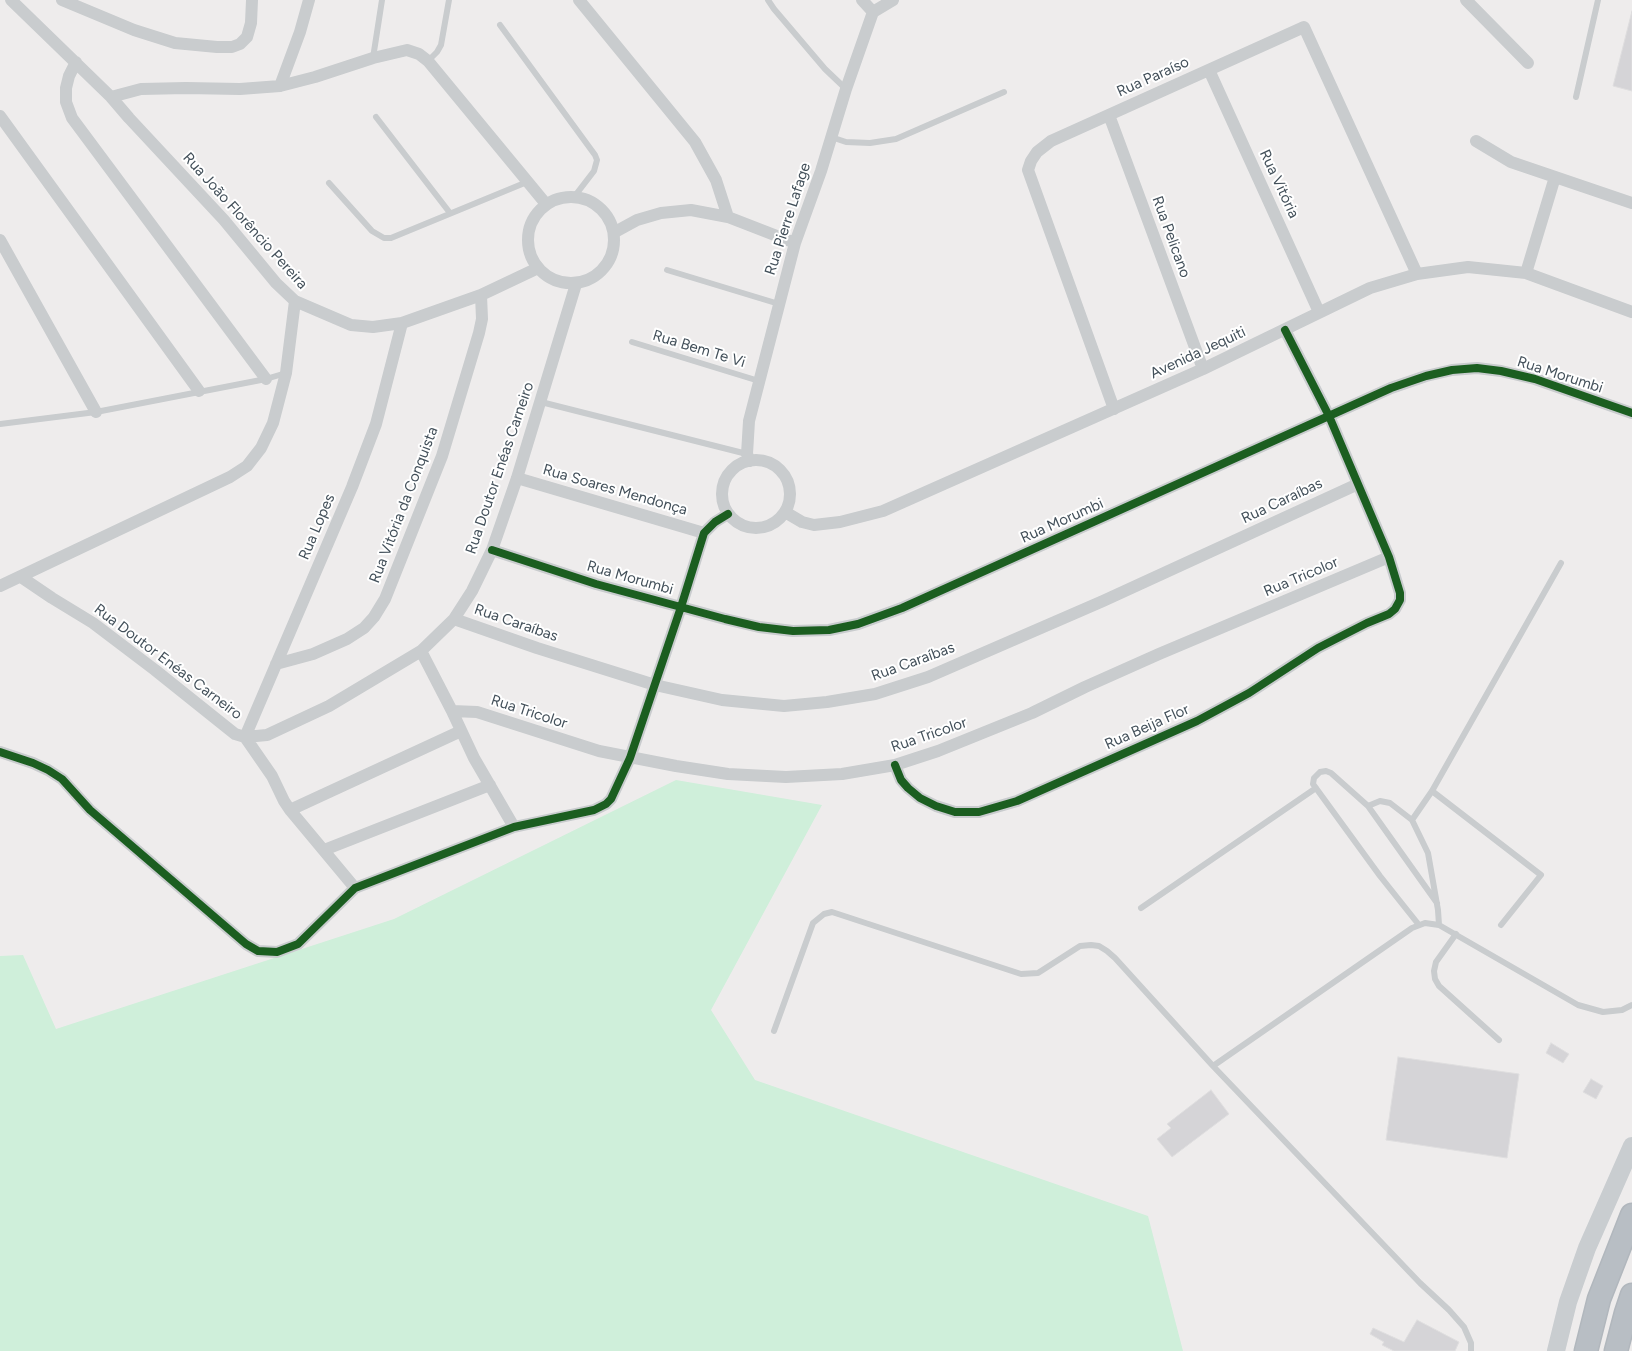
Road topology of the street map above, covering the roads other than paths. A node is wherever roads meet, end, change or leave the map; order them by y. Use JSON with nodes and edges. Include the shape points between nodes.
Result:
{"nodes":[{"id":1,"x":11,"y":0,"type":"edge"},
{"id":2,"x":62,"y":0,"type":"edge"},
{"id":3,"x":252,"y":0,"type":"edge"},
{"id":4,"x":309,"y":0,"type":"edge"},
{"id":5,"x":382,"y":0,"type":"edge"},
{"id":6,"x":449,"y":0,"type":"edge"},
{"id":7,"x":579,"y":0,"type":"edge"},
{"id":8,"x":768,"y":0,"type":"edge"},
{"id":9,"x":862,"y":0,"type":"edge"},
{"id":10,"x":893,"y":0,"type":"edge"},
{"id":11,"x":1466,"y":0,"type":"edge"},
{"id":12,"x":1598,"y":0,"type":"edge"},
{"id":13,"x":873,"y":12,"type":"junction"},
{"id":14,"x":500,"y":25,"type":"dead end"},
{"id":15,"x":373,"y":58,"type":"junction"},
{"id":16,"x":428,"y":61,"type":"junction"},
{"id":17,"x":76,"y":62,"type":"junction"},
{"id":18,"x":1528,"y":63,"type":"dead end"},
{"id":19,"x":1209,"y":70,"type":"junction"},
{"id":20,"x":280,"y":86,"type":"junction"},
{"id":21,"x":846,"y":89,"type":"junction"},
{"id":22,"x":1004,"y":92,"type":"dead end"},
{"id":23,"x":111,"y":97,"type":"junction"},
{"id":24,"x":1576,"y":97,"type":"dead end"},
{"id":25,"x":1109,"y":115,"type":"junction"},
{"id":26,"x":0,"y":116,"type":"edge"},
{"id":27,"x":376,"y":117,"type":"dead end"},
{"id":28,"x":831,"y":138,"type":"junction"},
{"id":29,"x":1476,"y":141,"type":"dead end"},
{"id":30,"x":1555,"y":177,"type":"junction"},
{"id":31,"x":329,"y":182,"type":"dead end"},
{"id":32,"x":527,"y":182,"type":"junction"},
{"id":33,"x":574,"y":197,"type":"junction"},
{"id":34,"x":1632,"y":203,"type":"edge"},
{"id":35,"x":546,"y":204,"type":"junction"},
{"id":36,"x":450,"y":213,"type":"junction"},
{"id":37,"x":728,"y":217,"type":"junction"},
{"id":38,"x":614,"y":232,"type":"junction"},
{"id":39,"x":0,"y":240,"type":"edge"},
{"id":40,"x":795,"y":243,"type":"junction"},
{"id":41,"x":538,"y":268,"type":"junction"},
{"id":42,"x":667,"y":270,"type":"dead end"},
{"id":43,"x":1526,"y":273,"type":"junction"},
{"id":44,"x":1417,"y":274,"type":"junction"},
{"id":45,"x":576,"y":284,"type":"junction"},
{"id":46,"x":481,"y":295,"type":"junction"},
{"id":47,"x":295,"y":301,"type":"junction"},
{"id":48,"x":779,"y":304,"type":"junction"},
{"id":49,"x":1319,"y":312,"type":"junction"},
{"id":50,"x":1632,"y":312,"type":"edge"},
{"id":51,"x":402,"y":323,"type":"junction"},
{"id":52,"x":1285,"y":330,"type":"junction"},
{"id":53,"x":632,"y":342,"type":"dead end"},
{"id":54,"x":1203,"y":369,"type":"junction"},
{"id":55,"x":286,"y":373,"type":"junction"},
{"id":56,"x":266,"y":379,"type":"junction"},
{"id":57,"x":759,"y":381,"type":"junction"},
{"id":58,"x":199,"y":391,"type":"junction"},
{"id":59,"x":541,"y":402,"type":"junction"},
{"id":60,"x":1114,"y":409,"type":"junction"},
{"id":61,"x":96,"y":412,"type":"junction"},
{"id":62,"x":1632,"y":413,"type":"edge"},
{"id":63,"x":1329,"y":416,"type":"junction"},
{"id":64,"x":0,"y":424,"type":"edge"},
{"id":65,"x":748,"y":457,"type":"junction"},
{"id":66,"x":517,"y":478,"type":"junction"},
{"id":67,"x":1358,"y":484,"type":"junction"},
{"id":68,"x":785,"y":512,"type":"junction"},
{"id":69,"x":728,"y":514,"type":"junction"},
{"id":70,"x":704,"y":533,"type":"junction"},
{"id":71,"x":492,"y":550,"type":"junction"},
{"id":72,"x":1389,"y":557,"type":"junction"},
{"id":73,"x":1562,"y":563,"type":"dead end"},
{"id":74,"x":21,"y":577,"type":"junction"},
{"id":75,"x":0,"y":586,"type":"edge"},
{"id":76,"x":681,"y":608,"type":"junction"},
{"id":77,"x":454,"y":619,"type":"junction"},
{"id":78,"x":421,"y":651,"type":"junction"},
{"id":79,"x":276,"y":664,"type":"junction"},
{"id":80,"x":654,"y":685,"type":"junction"},
{"id":81,"x":452,"y":711,"type":"junction"},
{"id":82,"x":461,"y":731,"type":"junction"},
{"id":83,"x":246,"y":738,"type":"junction"},
{"id":84,"x":0,"y":752,"type":"edge"},
{"id":85,"x":630,"y":758,"type":"junction"},
{"id":86,"x":895,"y":765,"type":"junction"},
{"id":87,"x":490,"y":786,"type":"junction"},
{"id":88,"x":1316,"y":788,"type":"junction"},
{"id":89,"x":1432,"y":791,"type":"junction"},
{"id":90,"x":1368,"y":806,"type":"junction"},
{"id":91,"x":290,"y":810,"type":"junction"},
{"id":92,"x":1412,"y":820,"type":"junction"},
{"id":93,"x":514,"y":827,"type":"junction"},
{"id":94,"x":324,"y":850,"type":"junction"},
{"id":95,"x":355,"y":888,"type":"junction"},
{"id":96,"x":1437,"y":903,"type":"junction"},
{"id":97,"x":1141,"y":908,"type":"dead end"},
{"id":98,"x":1439,"y":925,"type":"junction"},
{"id":99,"x":1501,"y":925,"type":"dead end"},
{"id":100,"x":1419,"y":926,"type":"junction"},
{"id":101,"x":1456,"y":934,"type":"junction"},
{"id":102,"x":1632,"y":1005,"type":"edge"},
{"id":103,"x":774,"y":1031,"type":"dead end"},
{"id":104,"x":1499,"y":1040,"type":"dead end"},
{"id":105,"x":1213,"y":1066,"type":"junction"},
{"id":106,"x":1632,"y":1146,"type":"edge"},
{"id":107,"x":1632,"y":1215,"type":"edge"},
{"id":108,"x":1632,"y":1295,"type":"edge"},
{"id":109,"x":1471,"y":1351,"type":"edge"},
{"id":110,"x":1556,"y":1351,"type":"edge"},
{"id":111,"x":1586,"y":1351,"type":"edge"},
{"id":112,"x":1616,"y":1351,"type":"edge"}],
"edges":[{"from":1,"to":17,"type":"street","name":"Rua João Florêncio Pereira"},
{"from":2,"to":3,"type":"street","via":[[142,33],[175,43],[217,47],[232,47],[246,37],[251,23]]},
{"from":4,"to":20,"type":"street"},
{"from":5,"to":15,"type":"lane"},
{"from":6,"to":16,"type":"lane","via":[[441,45]]},
{"from":7,"to":37,"type":"street","via":[[695,142],[716,180]]},
{"from":8,"to":21,"type":"lane","via":[[825,69]]},
{"from":9,"to":13,"type":"street"},
{"from":10,"to":13,"type":"street"},
{"from":11,"to":18,"type":"street"},
{"from":12,"to":24,"type":"lane"},
{"from":13,"to":21,"type":"street","name":"Rua Pierre Lafage"},
{"from":14,"to":33,"type":"lane","via":[[595,155],[594,171]]},
{"from":15,"to":16,"type":"street","via":[[407,50]]},
{"from":15,"to":20,"type":"street"},
{"from":16,"to":32,"type":"street"},
{"from":17,"to":23,"type":"street","name":"Rua João Florêncio Pereira"},
{"from":17,"to":56,"type":"street","via":[[66,88],[66,102],[72,118]]},
{"from":19,"to":25,"type":"street","name":"Rua Paraíso"},
{"from":19,"to":44,"type":"street","name":"Rua Paraíso","via":[[1304,27]]},
{"from":19,"to":49,"type":"street","name":"Rua Vitória"},
{"from":20,"to":23,"type":"street","via":[[141,89]]},
{"from":21,"to":28,"type":"street","name":"Rua Pierre Lafage"},
{"from":22,"to":28,"type":"lane","via":[[896,139],[870,143]]},
{"from":23,"to":47,"type":"street","name":"Rua João Florêncio Pereira"},
{"from":25,"to":54,"type":"street","name":"Rua Pelicano"},
{"from":25,"to":60,"type":"street","name":"Rua Paraíso","via":[[1051,141],[1038,152],[1028,170]]},
{"from":26,"to":58,"type":"street"},
{"from":27,"to":36,"type":"lane"},
{"from":28,"to":40,"type":"street","name":"Rua Pierre Lafage"},
{"from":29,"to":30,"type":"street","via":[[1511,162]]},
{"from":30,"to":34,"type":"street"},
{"from":30,"to":43,"type":"street"},
{"from":31,"to":36,"type":"lane","via":[[372,231],[384,238]]},
{"from":32,"to":35,"type":"street"},
{"from":32,"to":36,"type":"lane"},
{"from":33,"to":35,"type":"street"},
{"from":33,"to":38,"type":"street","via":[[588,200],[600,208]]},
{"from":35,"to":41,"type":"street","via":[[536,214],[528,241],[530,256]]},
{"from":37,"to":38,"type":"street","via":[[691,210],[661,213],[637,220]]},
{"from":37,"to":40,"type":"street"},
{"from":38,"to":45,"type":"street","via":[[615,247],[611,260],[602,272]]},
{"from":39,"to":61,"type":"street"},
{"from":40,"to":48,"type":"street","name":"Rua Pierre Lafage"},
{"from":41,"to":45,"type":"street","via":[[548,278]]},
{"from":41,"to":46,"type":"street","name":"Rua João Florêncio Pereira"},
{"from":42,"to":48,"type":"lane"},
{"from":43,"to":44,"type":"street","name":"Avenida Jequiti","via":[[1468,267]]},
{"from":43,"to":50,"type":"street","name":"Avenida Jequiti"},
{"from":44,"to":49,"type":"street","name":"Avenida Jequiti","via":[[1370,288]]},
{"from":45,"to":59,"type":"street","name":"Rua Doutor Enéas Carneiro"},
{"from":46,"to":51,"type":"street","name":"Rua João Florêncio Pereira"},
{"from":46,"to":79,"type":"street","name":"Rua Vitória da Conquista","via":[[479,333],[442,456],[385,599],[364,628],[347,639],[313,654]]},
{"from":47,"to":51,"type":"street","name":"Rua João Florêncio Pereira","via":[[351,325],[373,327]]},
{"from":47,"to":55,"type":"street"},
{"from":48,"to":57,"type":"street","name":"Rua Pierre Lafage"},
{"from":49,"to":52,"type":"street","name":"Avenida Jequiti"},
{"from":51,"to":79,"type":"street","name":"Rua Lopes","via":[[376,424]]},
{"from":52,"to":54,"type":"street","name":"Avenida Jequiti"},
{"from":52,"to":63,"type":"street"},
{"from":53,"to":57,"type":"lane","name":"Rua Bem Te Vi"},
{"from":54,"to":60,"type":"street","name":"Avenida Jequiti"},
{"from":55,"to":56,"type":"lane"},
{"from":55,"to":74,"type":"street","via":[[273,422],[261,448],[247,466]]},
{"from":56,"to":58,"type":"lane"},
{"from":57,"to":65,"type":"street","name":"Rua Pierre Lafage","via":[[749,421]]},
{"from":58,"to":61,"type":"lane"},
{"from":59,"to":65,"type":"lane"},
{"from":59,"to":66,"type":"street","name":"Rua Doutor Enéas Carneiro"},
{"from":60,"to":68,"type":"street","name":"Avenida Jequiti","via":[[883,511],[814,525]]},
{"from":61,"to":64,"type":"lane"},
{"from":62,"to":63,"type":"street","name":"Rua Morumbi","via":[[1535,379],[1477,368],[1426,376]]},
{"from":63,"to":67,"type":"street"},
{"from":63,"to":76,"type":"street","name":"Rua Morumbi","via":[[902,608],[858,624],[829,630],[793,631],[759,627]]},
{"from":65,"to":68,"type":"street","via":[[771,464],[787,480],[789,496]]},
{"from":65,"to":69,"type":"street","via":[[724,481],[723,503]]},
{"from":66,"to":70,"type":"street","name":"Rua Soares Mendonça"},
{"from":66,"to":71,"type":"street","name":"Rua Doutor Enéas Carneiro"},
{"from":67,"to":72,"type":"street"},
{"from":67,"to":80,"type":"street","name":"Rua Caraíbas","via":[[1086,609],[928,677],[875,694],[784,706],[722,700]]},
{"from":68,"to":69,"type":"street","via":[[768,526],[757,528],[746,527]]},
{"from":69,"to":70,"type":"street"},
{"from":70,"to":76,"type":"street"},
{"from":71,"to":76,"type":"street","name":"Rua Morumbi"},
{"from":71,"to":77,"type":"street","name":"Rua Doutor Enéas Carneiro"},
{"from":72,"to":86,"type":"street","name":"Rua Tricolor","via":[[1159,654],[1032,713]]},
{"from":72,"to":86,"type":"street","name":"Rua Beija Flor","via":[[1400,593],[1398,605],[1389,614],[1318,648],[1249,693],[1197,721],[1017,801],[980,812],[955,812],[920,798],[901,780]]},
{"from":73,"to":89,"type":"lane"},
{"from":74,"to":75,"type":"street"},
{"from":74,"to":83,"type":"street","name":"Rua Doutor Enéas Carneiro","via":[[93,623],[236,734]]},
{"from":76,"to":80,"type":"street"},
{"from":77,"to":78,"type":"street","name":"Rua Doutor Enéas Carneiro"},
{"from":77,"to":80,"type":"street","name":"Rua Caraíbas"},
{"from":78,"to":81,"type":"street"},
{"from":78,"to":83,"type":"street","name":"Rua Doutor Enéas Carneiro","via":[[329,706],[268,735]]},
{"from":79,"to":83,"type":"street","name":"Rua Lopes"},
{"from":80,"to":85,"type":"street"},
{"from":81,"to":82,"type":"street"},
{"from":81,"to":85,"type":"street","name":"Rua Tricolor","via":[[477,712]]},
{"from":82,"to":87,"type":"street"},
{"from":82,"to":91,"type":"street"},
{"from":83,"to":91,"type":"street"},
{"from":84,"to":95,"type":"street","via":[[33,763],[62,779],[90,810],[258,951],[276,952],[298,944]]},
{"from":85,"to":86,"type":"street","name":"Rua Tricolor","via":[[728,774],[786,777],[842,774]]},
{"from":85,"to":93,"type":"street","via":[[611,799],[602,808]]},
{"from":87,"to":93,"type":"street"},
{"from":87,"to":94,"type":"street"},
{"from":88,"to":90,"type":"lane","via":[[1314,778],[1326,771]]},
{"from":88,"to":97,"type":"lane"},
{"from":88,"to":100,"type":"lane"},
{"from":89,"to":92,"type":"lane"},
{"from":89,"to":99,"type":"lane","via":[[1541,875]]},
{"from":90,"to":92,"type":"lane","via":[[1390,803]]},
{"from":90,"to":96,"type":"lane"},
{"from":91,"to":94,"type":"street"},
{"from":92,"to":96,"type":"lane","via":[[1428,853]]},
{"from":93,"to":95,"type":"street"},
{"from":94,"to":95,"type":"street"},
{"from":96,"to":98,"type":"lane"},
{"from":98,"to":100,"type":"lane"},
{"from":98,"to":101,"type":"lane"},
{"from":100,"to":105,"type":"lane"},
{"from":101,"to":102,"type":"lane","via":[[1578,1006],[1603,1012],[1622,1010]]},
{"from":101,"to":104,"type":"lane","via":[[1436,962],[1436,979],[1439,986]]},
{"from":103,"to":105,"type":"lane","via":[[813,923],[832,912],[1021,974],[1038,973],[1080,946],[1100,946],[1115,958]]},
{"from":105,"to":109,"type":"lane","via":[[1449,1310],[1464,1327]]},
{"from":106,"to":110,"type":"main road","via":[[1587,1248],[1568,1302]]},
{"from":107,"to":111,"type":"highway","via":[[1599,1299]]},
{"from":108,"to":112,"type":"highway"}]}
